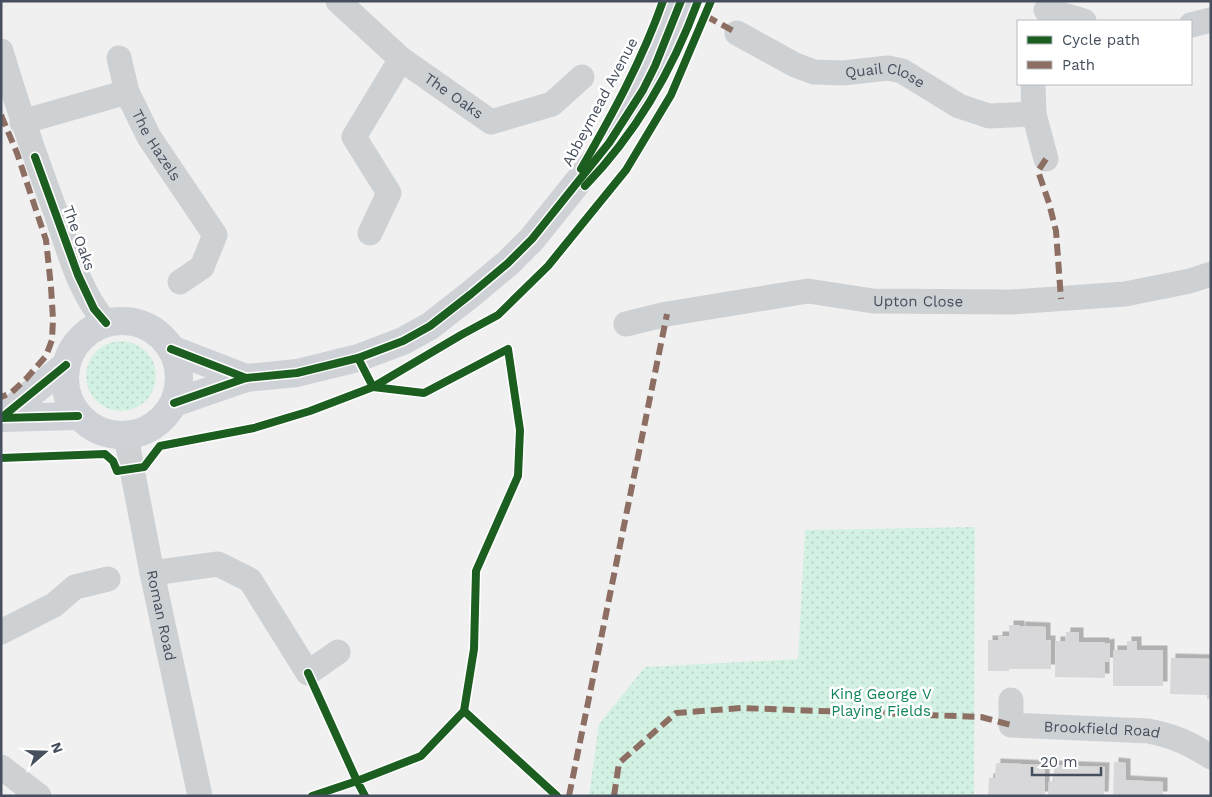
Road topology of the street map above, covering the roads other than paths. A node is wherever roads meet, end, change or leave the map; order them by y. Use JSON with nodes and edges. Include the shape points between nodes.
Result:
{"nodes":[{"id":1,"x":338,"y":1,"type":"edge"},
{"id":2,"x":663,"y":1,"type":"edge"},
{"id":3,"x":681,"y":1,"type":"edge"},
{"id":4,"x":698,"y":1,"type":"edge"},
{"id":5,"x":1045,"y":11,"type":"edge"},
{"id":6,"x":1080,"y":20,"type":"edge"},
{"id":7,"x":1211,"y":20,"type":"edge"},
{"id":8,"x":1192,"y":25,"type":"edge"},
{"id":9,"x":737,"y":33,"type":"dead end"},
{"id":10,"x":119,"y":58,"type":"dead end"},
{"id":11,"x":401,"y":60,"type":"junction"},
{"id":12,"x":3,"y":66,"type":"edge"},
{"id":13,"x":582,"y":77,"type":"dead end"},
{"id":14,"x":1033,"y":85,"type":"edge"},
{"id":15,"x":127,"y":92,"type":"junction"},
{"id":16,"x":1034,"y":114,"type":"junction"},
{"id":17,"x":22,"y":122,"type":"junction"},
{"id":18,"x":1046,"y":159,"type":"dead end"},
{"id":19,"x":555,"y":212,"type":"junction"},
{"id":20,"x":370,"y":233,"type":"dead end"},
{"id":21,"x":1211,"y":274,"type":"edge"},
{"id":22,"x":180,"y":282,"type":"dead end"},
{"id":23,"x":106,"y":323,"type":"junction"},
{"id":24,"x":626,"y":324,"type":"dead end"},
{"id":25,"x":172,"y":349,"type":"junction"},
{"id":26,"x":66,"y":365,"type":"junction"},
{"id":27,"x":246,"y":378,"type":"junction"},
{"id":28,"x":174,"y":403,"type":"junction"},
{"id":29,"x":78,"y":416,"type":"junction"},
{"id":30,"x":1,"y":418,"type":"edge"},
{"id":31,"x":131,"y":435,"type":"junction"},
{"id":32,"x":152,"y":573,"type":"junction"},
{"id":33,"x":108,"y":579,"type":"dead end"},
{"id":34,"x":1,"y":632,"type":"edge"},
{"id":35,"x":338,"y":652,"type":"dead end"},
{"id":36,"x":1011,"y":700,"type":"dead end"},
{"id":37,"x":1211,"y":757,"type":"edge"},
{"id":38,"x":1,"y":767,"type":"edge"},
{"id":39,"x":39,"y":796,"type":"edge"},
{"id":40,"x":199,"y":796,"type":"edge"}],
"edges":[{"from":1,"to":11,"type":"street","name":"The Oaks"},
{"from":2,"to":19,"type":"street","name":"Abbeymead Avenue","via":[[625,92]]},
{"from":3,"to":19,"type":"street","name":"Abbeymead Avenue","via":[[655,66],[638,98]]},
{"from":4,"to":19,"type":"street","name":"Abbeymead Avenue","via":[[675,55],[625,138],[602,168]]},
{"from":5,"to":6,"type":"street"},
{"from":7,"to":8,"type":"street"},
{"from":9,"to":16,"type":"street","name":"Quail Close","via":[[814,72],[902,70],[959,106],[989,116]]},
{"from":10,"to":15,"type":"street"},
{"from":11,"to":13,"type":"street","name":"The Oaks","via":[[491,122],[552,104]]},
{"from":11,"to":20,"type":"street","via":[[354,137],[389,193]]},
{"from":12,"to":17,"type":"street","name":"The Oaks"},
{"from":14,"to":16,"type":"street"},
{"from":15,"to":17,"type":"street","name":"The Hazels"},
{"from":15,"to":22,"type":"street","name":"The Hazels","via":[[149,137],[215,235],[202,267]]},
{"from":16,"to":18,"type":"street"},
{"from":17,"to":23,"type":"street","name":"The Oaks","via":[[78,275],[94,309]]},
{"from":19,"to":27,"type":"street","name":"Abbeymead Avenue","via":[[508,264],[430,326],[403,341],[358,358],[297,373]]},
{"from":21,"to":24,"type":"street","name":"Upton Close","via":[[1125,294],[1012,302],[873,301],[808,292],[667,314]]},
{"from":23,"to":25,"type":"street","via":[[136,322],[150,328]]},
{"from":23,"to":26,"type":"street","via":[[80,338]]},
{"from":25,"to":27,"type":"street","name":"Abbeymead Avenue"},
{"from":25,"to":28,"type":"street","via":[[180,376]]},
{"from":26,"to":29,"type":"street","via":[[67,395]]},
{"from":26,"to":30,"type":"street"},
{"from":27,"to":28,"type":"street","name":"Abbeymead Avenue"},
{"from":28,"to":31,"type":"street","via":[[157,424],[145,432]]},
{"from":29,"to":30,"type":"street"},
{"from":29,"to":31,"type":"street","via":[[99,431],[115,436]]},
{"from":31,"to":32,"type":"street","name":"Roman Road","via":[[128,446]]},
{"from":32,"to":35,"type":"street","via":[[218,564],[250,580],[308,673]]},
{"from":32,"to":40,"type":"street","name":"Roman Road"},
{"from":33,"to":34,"type":"street","via":[[75,587],[54,605]]},
{"from":36,"to":37,"type":"street","name":"Brookfield Road","via":[[1011,724],[1148,731],[1171,735]]},
{"from":38,"to":39,"type":"street"}]}
